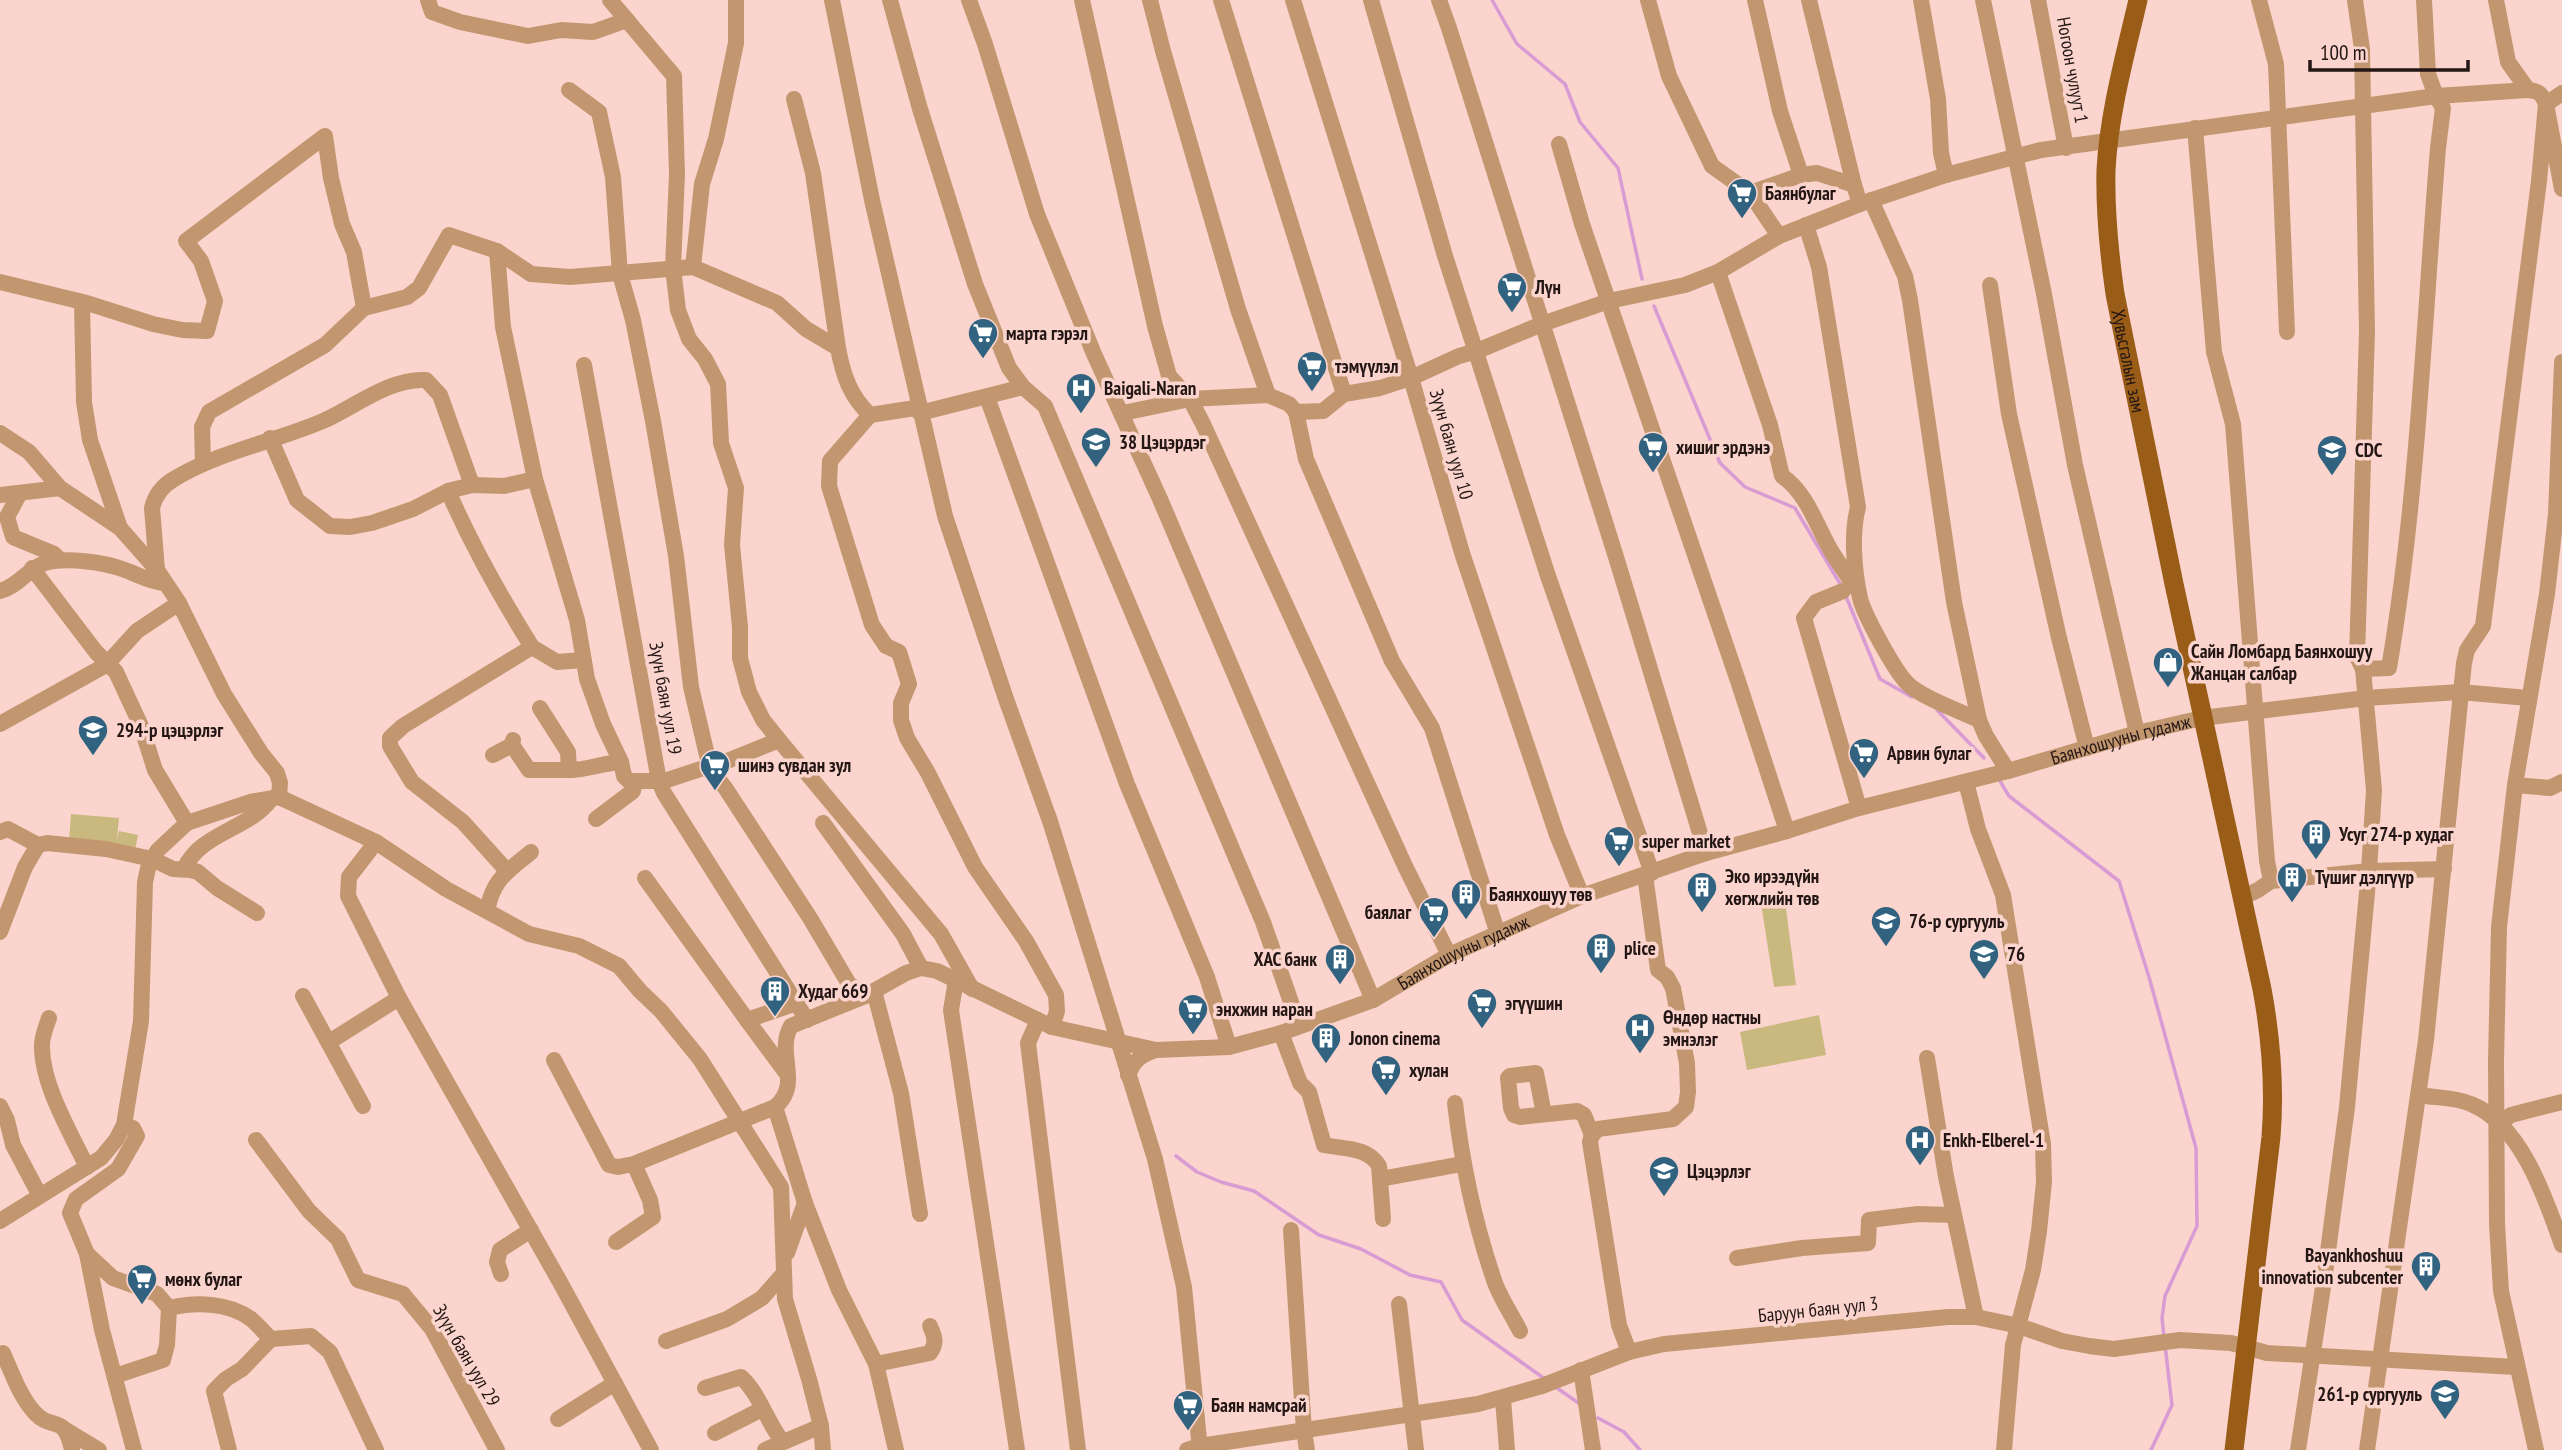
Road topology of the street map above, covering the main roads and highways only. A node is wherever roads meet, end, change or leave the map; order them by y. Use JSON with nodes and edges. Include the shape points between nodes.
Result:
{"nodes":[{"id":1,"x":2138,"y":0,"type":"edge"},
{"id":2,"x":2202,"y":718,"type":"joint"},
{"id":3,"x":2234,"y":1450,"type":"edge"}],
"edges":[{"from":1,"to":2,"type":"main road","name":"Хувьсгалын зам","via":[[2109,140],[2106,219],[2115,294]]},
{"from":2,"to":3,"type":"main road","name":"Баянхошууны гудамж","via":[[2268,1023],[2273,1094],[2269,1163]]}]}
